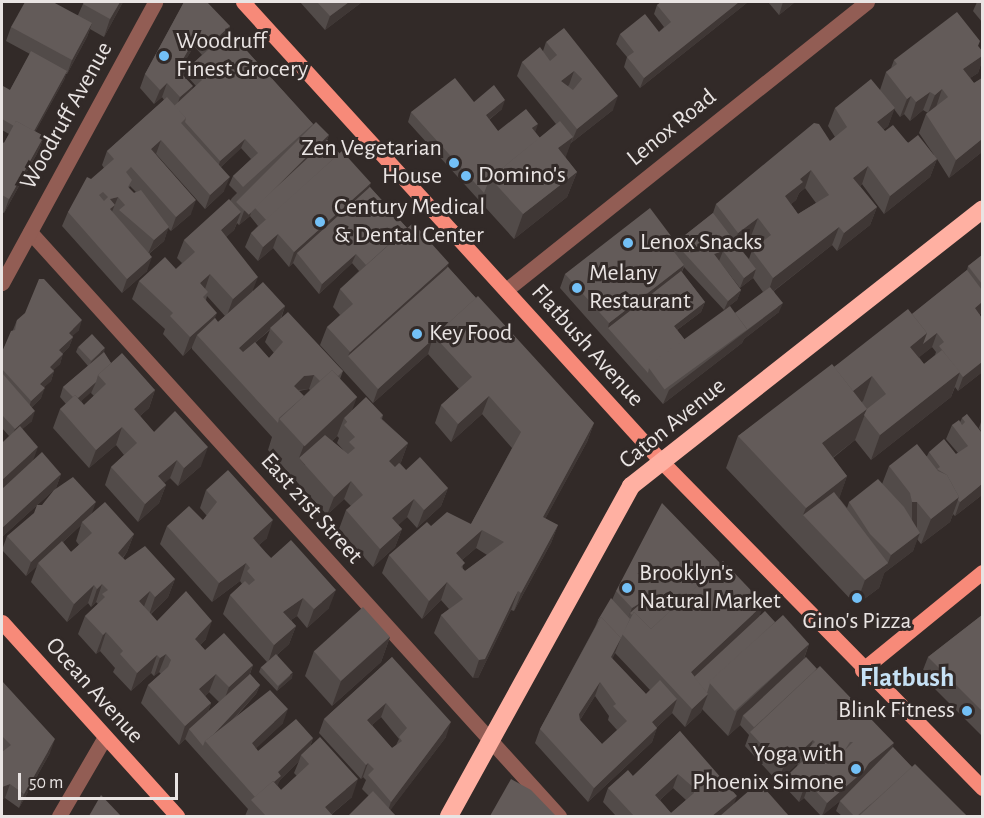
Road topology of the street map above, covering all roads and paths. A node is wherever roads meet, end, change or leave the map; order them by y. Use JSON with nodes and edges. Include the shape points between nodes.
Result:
{"nodes":[{"id":1,"x":155,"y":2,"type":"edge"},
{"id":2,"x":243,"y":2,"type":"edge"},
{"id":3,"x":867,"y":2,"type":"edge"},
{"id":4,"x":982,"y":210,"type":"edge"},
{"id":5,"x":30,"y":232,"type":"junction"},
{"id":6,"x":2,"y":283,"type":"edge"},
{"id":7,"x":506,"y":290,"type":"junction"},
{"id":8,"x":662,"y":462,"type":"junction"},
{"id":9,"x":982,"y":572,"type":"edge"},
{"id":10,"x":2,"y":622,"type":"edge"},
{"id":11,"x":862,"y":670,"type":"junction"},
{"id":12,"x":105,"y":737,"type":"junction"},
{"id":13,"x":490,"y":740,"type":"junction"},
{"id":14,"x":982,"y":788,"type":"edge"},
{"id":15,"x":59,"y":816,"type":"edge"},
{"id":16,"x":177,"y":816,"type":"edge"},
{"id":17,"x":449,"y":816,"type":"edge"},
{"id":18,"x":559,"y":816,"type":"edge"}],
"edges":[{"from":1,"to":5,"type":"street","name":"Woodruff Avenue"},
{"from":2,"to":7,"type":"main road","name":"Flatbush Avenue"},
{"from":3,"to":7,"type":"street","name":"Lenox Road"},
{"from":4,"to":8,"type":"highway","name":"Caton Avenue"},
{"from":5,"to":6,"type":"street","name":"Woodruff Avenue"},
{"from":5,"to":13,"type":"street","name":"East 21st Street"},
{"from":7,"to":8,"type":"main road","name":"Flatbush Avenue"},
{"from":8,"to":11,"type":"main road","name":"Flatbush Avenue"},
{"from":8,"to":13,"type":"highway","name":"Caton Avenue","via":[[631,486]]},
{"from":9,"to":11,"type":"main road"},
{"from":10,"to":12,"type":"main road","name":"Ocean Avenue"},
{"from":11,"to":14,"type":"main road","name":"Flatbush Avenue"},
{"from":12,"to":15,"type":"street"},
{"from":12,"to":16,"type":"main road","name":"Ocean Avenue"},
{"from":13,"to":17,"type":"highway","name":"Caton Avenue"},
{"from":13,"to":18,"type":"street","name":"East 21st Street"}]}
